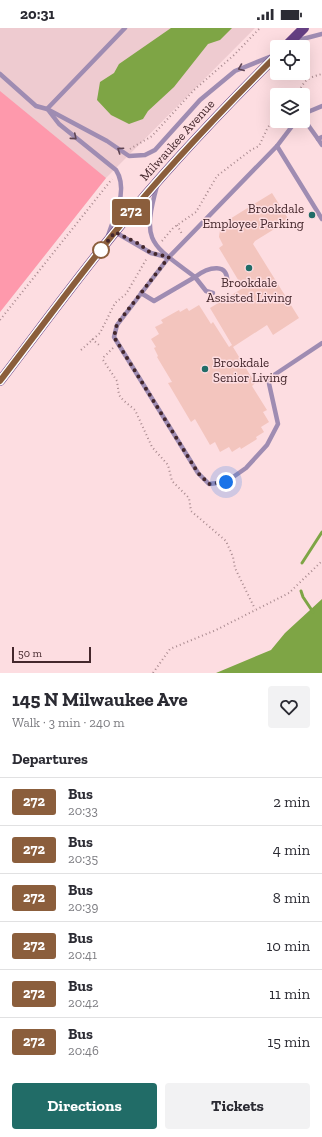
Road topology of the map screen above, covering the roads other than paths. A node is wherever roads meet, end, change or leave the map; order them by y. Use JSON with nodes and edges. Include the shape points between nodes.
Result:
{"nodes":[{"id":1,"x":126,"y":28,"type":"edge"},
{"id":2,"x":304,"y":28,"type":"edge"},
{"id":3,"x":322,"y":34,"type":"edge"},
{"id":4,"x":292,"y":40,"type":"edge"},
{"id":5,"x":303,"y":40,"type":"edge"},
{"id":6,"x":270,"y":57,"type":"edge"},
{"id":7,"x":270,"y":61,"type":"edge"},
{"id":8,"x":0,"y":74,"type":"edge"},
{"id":9,"x":322,"y":106,"type":"edge"},
{"id":10,"x":47,"y":108,"type":"junction"},
{"id":11,"x":310,"y":111,"type":"edge"},
{"id":12,"x":310,"y":126,"type":"edge"},
{"id":13,"x":291,"y":128,"type":"edge"},
{"id":14,"x":320,"y":138,"type":"edge"},
{"id":15,"x":322,"y":145,"type":"edge"},
{"id":16,"x":277,"y":146,"type":"junction"},
{"id":17,"x":160,"y":178,"type":"junction"},
{"id":18,"x":322,"y":219,"type":"edge"},
{"id":19,"x":115,"y":232,"type":"junction"},
{"id":20,"x":105,"y":244,"type":"junction"},
{"id":21,"x":169,"y":257,"type":"junction"},
{"id":22,"x":196,"y":277,"type":"junction"},
{"id":23,"x":227,"y":285,"type":"dead end"},
{"id":24,"x":141,"y":293,"type":"junction"},
{"id":25,"x":213,"y":293,"type":"dead end"},
{"id":26,"x":322,"y":343,"type":"edge"},
{"id":27,"x":0,"y":381,"type":"edge"}],
"edges":[{"from":1,"to":10,"type":"lane"},
{"from":2,"to":4,"type":"main road"},
{"from":3,"to":5,"type":"lane"},
{"from":6,"to":10,"type":"lane","one_way":true,"via":[[235,71],[200,100],[155,150],[145,156],[127,155]]},
{"from":7,"to":17,"type":"main road","name":"Milwaukee Avenue"},
{"from":8,"to":10,"type":"lane","via":[[36,106]]},
{"from":9,"to":11,"type":"lane"},
{"from":10,"to":20,"type":"lane","one_way":true,"via":[[59,124],[120,177],[122,188]]},
{"from":12,"to":14,"type":"lane"},
{"from":13,"to":16,"type":"lane"},
{"from":14,"to":15,"type":"lane"},
{"from":16,"to":18,"type":"lane"},
{"from":16,"to":21,"type":"lane"},
{"from":17,"to":19,"type":"main road","name":"Milwaukee Avenue"},
{"from":17,"to":21,"type":"lane","via":[[150,211],[149,231],[157,247]]},
{"from":19,"to":20,"type":"main road","name":"Milwaukee Avenue"},
{"from":19,"to":21,"type":"lane","via":[[151,253]]},
{"from":20,"to":27,"type":"main road","name":"Milwaukee Avenue"},
{"from":21,"to":22,"type":"lane"},
{"from":21,"to":24,"type":"lane"},
{"from":22,"to":23,"type":"lane","via":[[209,268],[218,268],[225,272],[228,278]]},
{"from":22,"to":24,"type":"lane","via":[[154,302]]},
{"from":22,"to":25,"type":"lane","via":[[206,291]]},
{"from":24,"to":26,"type":"lane","via":[[117,324],[114,337],[198,473],[209,484],[226,482],[246,468],[267,445],[278,424],[268,378]]}]}
